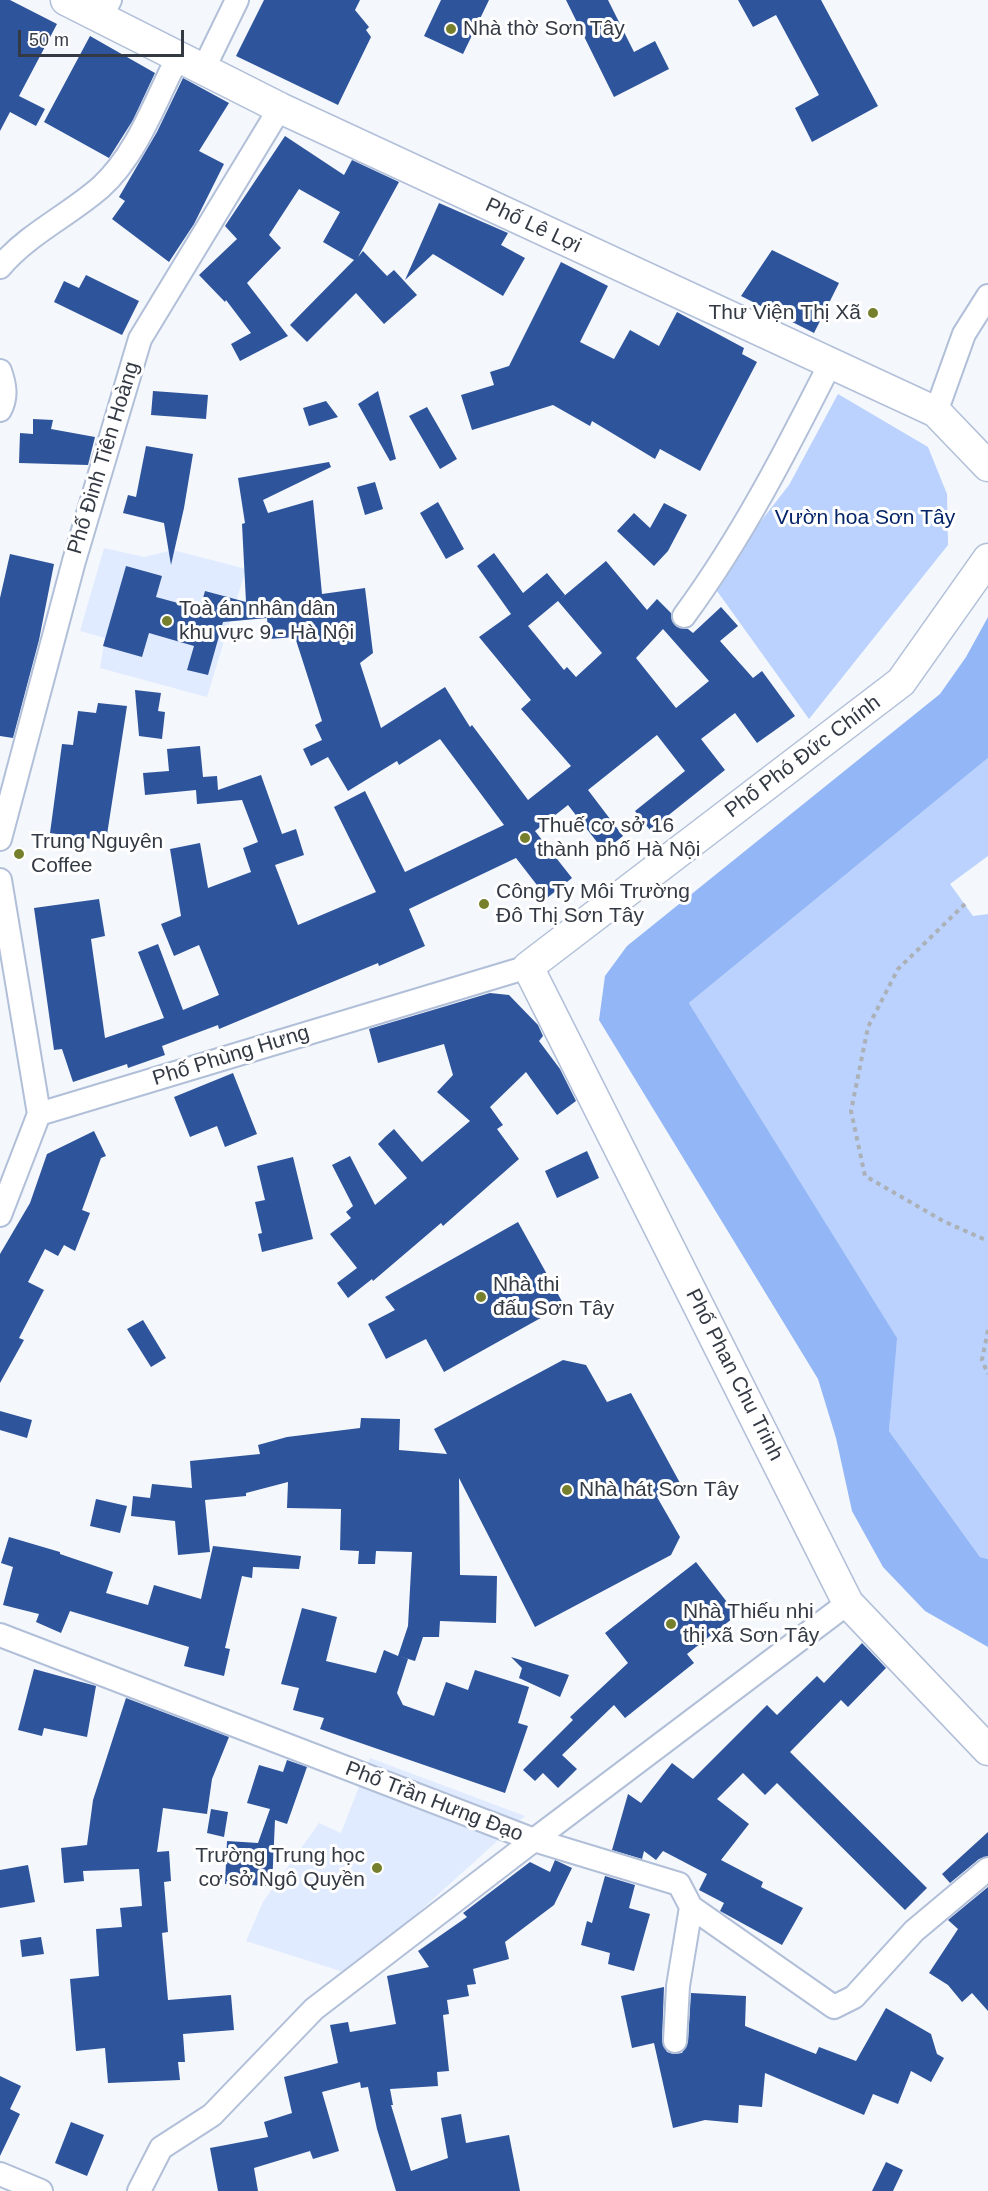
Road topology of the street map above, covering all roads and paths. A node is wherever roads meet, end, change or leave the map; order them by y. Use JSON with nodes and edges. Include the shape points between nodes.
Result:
{"nodes":[{"id":1,"x":66,"y":0,"type":"edge"},
{"id":2,"x":237,"y":0,"type":"edge"},
{"id":3,"x":105,"y":8,"type":"edge"},
{"id":4,"x":191,"y":63,"type":"junction"},
{"id":5,"x":280,"y":108,"type":"junction"},
{"id":6,"x":0,"y":267,"type":"edge"},
{"id":7,"x":988,"y":296,"type":"edge"},
{"id":8,"x":830,"y":364,"type":"junction"},
{"id":9,"x":0,"y":371,"type":"edge"},
{"id":10,"x":0,"y":410,"type":"edge"},
{"id":11,"x":936,"y":412,"type":"junction"},
{"id":12,"x":988,"y":466,"type":"edge"},
{"id":13,"x":988,"y":559,"type":"edge"},
{"id":14,"x":684,"y":616,"type":"dead end"},
{"id":15,"x":0,"y":839,"type":"edge"},
{"id":16,"x":0,"y":880,"type":"edge"},
{"id":17,"x":965,"y":904,"type":"dead end"},
{"id":18,"x":528,"y":967,"type":"junction"},
{"id":19,"x":39,"y":1114,"type":"junction"},
{"id":20,"x":0,"y":1215,"type":"edge"},
{"id":21,"x":988,"y":1241,"type":"edge"},
{"id":22,"x":988,"y":1329,"type":"edge"},
{"id":23,"x":988,"y":1374,"type":"edge"},
{"id":24,"x":848,"y":1603,"type":"junction"},
{"id":25,"x":0,"y":1635,"type":"edge"},
{"id":26,"x":988,"y":1750,"type":"edge"},
{"id":27,"x":534,"y":1840,"type":"junction"},
{"id":28,"x":988,"y":1869,"type":"edge"},
{"id":29,"x":691,"y":1907,"type":"junction"},
{"id":30,"x":675,"y":2041,"type":"dead end"},
{"id":31,"x":0,"y":2174,"type":"edge"},
{"id":32,"x":41,"y":2191,"type":"edge"},
{"id":33,"x":140,"y":2191,"type":"edge"}],
"edges":[{"from":1,"to":3,"type":"main road","name":"Phố Lê Lợi"},
{"from":2,"to":4,"type":"street"},
{"from":3,"to":4,"type":"main road","name":"Phố Lê Lợi"},
{"from":4,"to":5,"type":"main road","name":"Phố Lê Lợi"},
{"from":4,"to":6,"type":"street","via":[[128,159],[100,188],[39,230]]},
{"from":5,"to":8,"type":"main road","name":"Phố Lê Lợi"},
{"from":5,"to":15,"type":"street","name":"Phố Đinh Tiên Hoàng","via":[[140,339],[74,561]]},
{"from":7,"to":11,"type":"street","via":[[964,334]]},
{"from":8,"to":11,"type":"main road","name":"Phố Lê Lợi"},
{"from":8,"to":14,"type":"street","via":[[746,525]]},
{"from":9,"to":10,"type":"street","via":[[4,384]]},
{"from":11,"to":12,"type":"main road","name":"Phố Lê Lợi"},
{"from":13,"to":18,"type":"main road","name":"Phố Phó Đức Chính","via":[[901,682]]},
{"from":16,"to":19,"type":"street"},
{"from":17,"to":21,"type":"path","via":[[898,969],[868,1027],[851,1111],[865,1176],[943,1221]]},
{"from":18,"to":19,"type":"street","name":"Phố Phùng Hưng"},
{"from":18,"to":24,"type":"main road","name":"Phố Phan Chu Trinh"},
{"from":19,"to":20,"type":"street"},
{"from":22,"to":23,"type":"path","via":[[982,1360]]},
{"from":24,"to":26,"type":"main road","name":"Phố Phan Chu Trinh"},
{"from":24,"to":27,"type":"street","name":"Phố Trần Hưng Đạo"},
{"from":25,"to":27,"type":"street","name":"Phố Trần Hưng Đạo"},
{"from":27,"to":29,"type":"street","via":[[679,1884]]},
{"from":27,"to":33,"type":"street","via":[[314,2009],[212,2115],[161,2148]]},
{"from":28,"to":29,"type":"street","via":[[914,1931],[854,1996],[834,2007]]},
{"from":29,"to":30,"type":"street","via":[[678,1986]]},
{"from":31,"to":32,"type":"street"}]}
